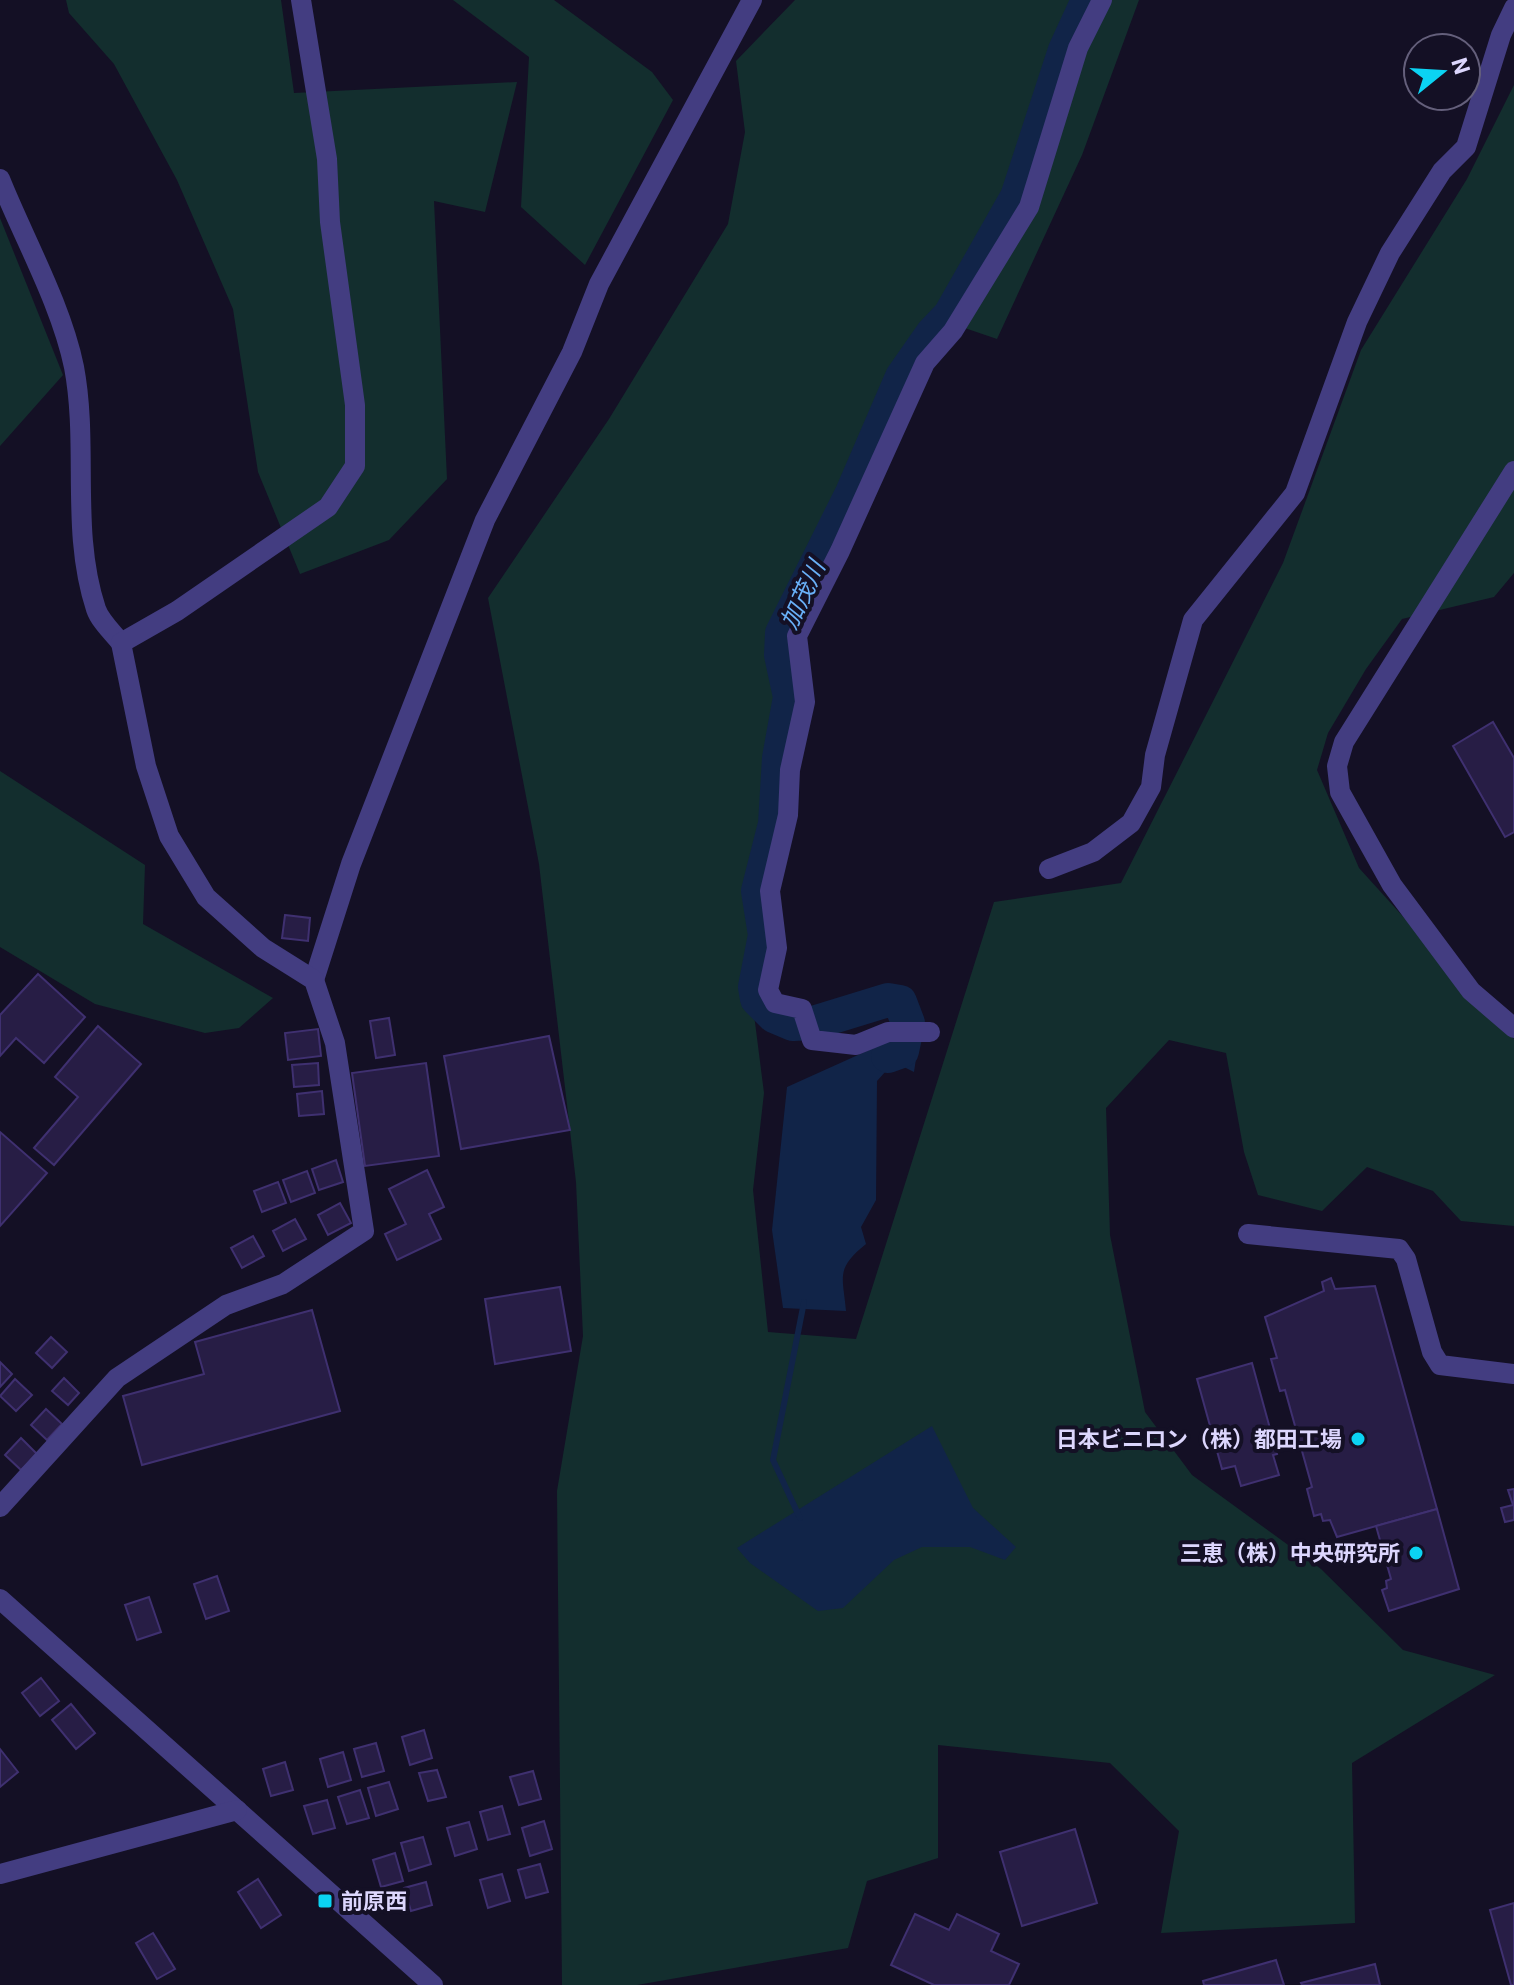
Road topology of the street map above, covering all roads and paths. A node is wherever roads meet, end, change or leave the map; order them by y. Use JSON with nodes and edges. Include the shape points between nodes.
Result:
{"nodes":[{"id":1,"x":301,"y":0,"type":"edge"},
{"id":2,"x":752,"y":0,"type":"edge"},
{"id":3,"x":1102,"y":0,"type":"edge"},
{"id":4,"x":1514,"y":8,"type":"edge"},
{"id":5,"x":0,"y":179,"type":"edge"},
{"id":6,"x":1514,"y":471,"type":"edge"},
{"id":7,"x":121,"y":643,"type":"junction"},
{"id":8,"x":1049,"y":869,"type":"dead end"},
{"id":9,"x":314,"y":980,"type":"junction"},
{"id":10,"x":1514,"y":1028,"type":"edge"},
{"id":11,"x":930,"y":1032,"type":"dead end"},
{"id":12,"x":1248,"y":1234,"type":"dead end"},
{"id":13,"x":1514,"y":1374,"type":"edge"},
{"id":14,"x":0,"y":1507,"type":"edge"},
{"id":15,"x":0,"y":1599,"type":"edge"},
{"id":16,"x":237,"y":1810,"type":"junction"},
{"id":17,"x":0,"y":1874,"type":"edge"},
{"id":18,"x":433,"y":1985,"type":"edge"}],
"edges":[{"from":1,"to":7,"type":"street","via":[[327,159],[330,222],[355,405],[355,466],[328,507],[177,611]]},
{"from":2,"to":9,"type":"street","via":[[599,284],[572,352],[485,520],[351,864]]},
{"from":3,"to":11,"type":"street","via":[[1078,48],[1029,207],[953,331],[925,363],[797,636],[805,702],[770,891],[777,948],[768,990],[775,1003],[802,1009],[812,1040],[856,1045],[888,1032]]},
{"from":4,"to":8,"type":"street","via":[[1466,147],[1442,171],[1390,253],[1357,322],[1295,493],[1193,620],[1151,787],[1131,823],[1093,852]]},
{"from":5,"to":7,"type":"street","via":[[73,366],[84,552],[97,612]]},
{"from":6,"to":10,"type":"street","via":[[1344,742],[1337,766],[1347,807],[1392,885],[1471,991]]},
{"from":7,"to":9,"type":"street","via":[[146,766],[169,836],[206,897],[263,948]]},
{"from":9,"to":14,"type":"street","via":[[335,1043],[364,1231],[283,1284],[226,1305],[117,1378]]},
{"from":12,"to":13,"type":"street","via":[[1399,1249],[1440,1365]]},
{"from":15,"to":16,"type":"street"},
{"from":16,"to":17,"type":"street"},
{"from":16,"to":18,"type":"street"}]}
